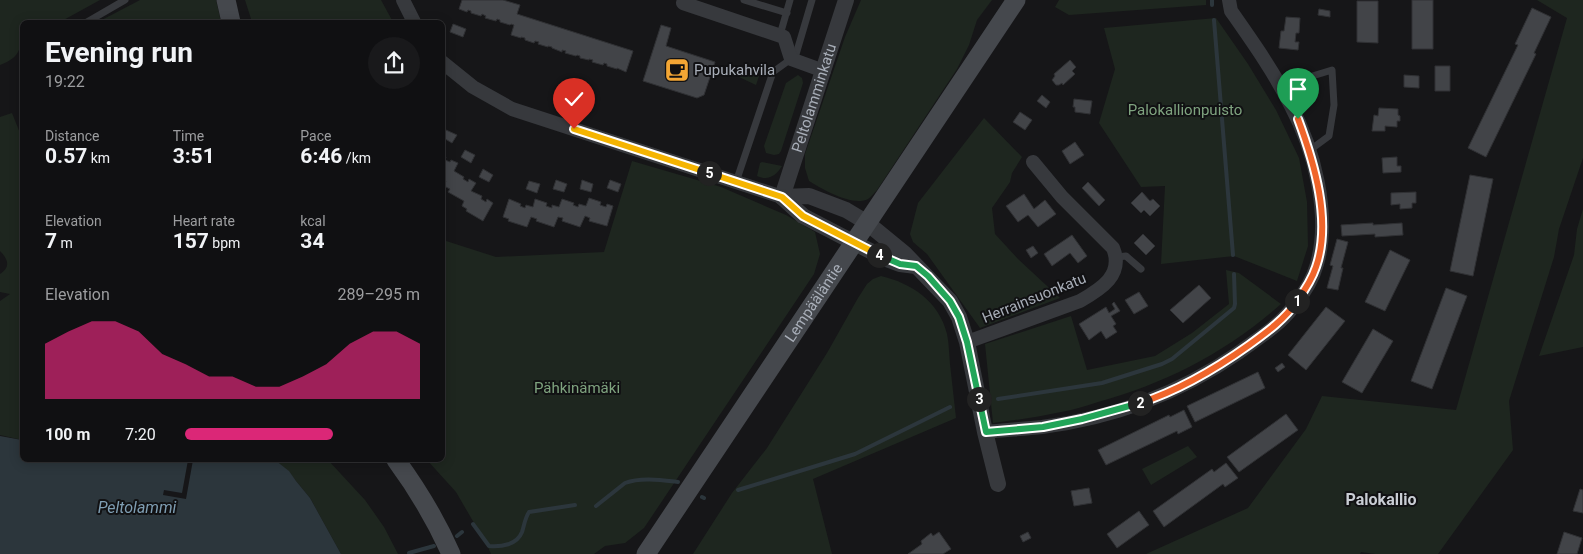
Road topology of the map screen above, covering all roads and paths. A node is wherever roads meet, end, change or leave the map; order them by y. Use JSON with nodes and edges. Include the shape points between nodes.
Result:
{"nodes":[{"id":1,"x":125,"y":0,"type":"edge"},
{"id":2,"x":226,"y":0,"type":"edge"},
{"id":3,"x":403,"y":0,"type":"edge"},
{"id":4,"x":684,"y":0,"type":"edge"},
{"id":5,"x":744,"y":0,"type":"edge"},
{"id":6,"x":790,"y":0,"type":"edge"},
{"id":7,"x":812,"y":0,"type":"edge"},
{"id":8,"x":846,"y":0,"type":"edge"},
{"id":9,"x":1016,"y":0,"type":"edge"},
{"id":10,"x":1229,"y":0,"type":"edge"},
{"id":11,"x":787,"y":13,"type":"junction"},
{"id":12,"x":91,"y":20,"type":"edge"},
{"id":13,"x":231,"y":20,"type":"edge"},
{"id":14,"x":413,"y":20,"type":"edge"},
{"id":15,"x":780,"y":35,"type":"junction"},
{"id":16,"x":793,"y":60,"type":"junction"},
{"id":17,"x":445,"y":64,"type":"edge"},
{"id":18,"x":824,"y":71,"type":"junction"},
{"id":19,"x":1280,"y":86,"type":"junction"},
{"id":20,"x":1310,"y":150,"type":"junction"},
{"id":21,"x":1033,"y":162,"type":"dead end"},
{"id":22,"x":736,"y":182,"type":"junction"},
{"id":23,"x":782,"y":197,"type":"junction"},
{"id":24,"x":866,"y":222,"type":"junction"},
{"id":25,"x":853,"y":242,"type":"junction"},
{"id":26,"x":1117,"y":258,"type":"junction"},
{"id":27,"x":916,"y":266,"type":"junction"},
{"id":28,"x":1141,"y":268,"type":"dead end"},
{"id":29,"x":967,"y":342,"type":"junction"},
{"id":30,"x":986,"y":432,"type":"junction"},
{"id":31,"x":397,"y":462,"type":"edge"},
{"id":32,"x":998,"y":484,"type":"dead end"},
{"id":33,"x":451,"y":554,"type":"edge"},
{"id":34,"x":646,"y":554,"type":"edge"}],
"edges":[{"from":1,"to":12,"type":"lane"},
{"from":2,"to":13,"type":"main road"},
{"from":3,"to":14,"type":"street"},
{"from":4,"to":15,"type":"street","via":[[683,3]]},
{"from":5,"to":11,"type":"lane"},
{"from":6,"to":11,"type":"lane"},
{"from":7,"to":16,"type":"lane"},
{"from":8,"to":18,"type":"street","name":"Peltolamminkatu"},
{"from":9,"to":24,"type":"main road","name":"Lempääläntie"},
{"from":10,"to":19,"type":"street","via":[[1231,11]]},
{"from":11,"to":15,"type":"lane"},
{"from":15,"to":16,"type":"street","via":[[784,37]]},
{"from":16,"to":18,"type":"street"},
{"from":16,"to":22,"type":"lane","via":[[773,72]]},
{"from":17,"to":22,"type":"street","via":[[473,87],[512,108]]},
{"from":18,"to":23,"type":"street","name":"Peltolamminkatu"},
{"from":19,"to":20,"type":"street"},
{"from":19,"to":20,"type":"lane","via":[[1332,70],[1334,105],[1329,136]]},
{"from":20,"to":30,"type":"street","via":[[1321,202],[1318,257],[1307,286],[1277,324],[1218,367],[1164,395],[1082,419],[1043,427]]},
{"from":21,"to":26,"type":"street","via":[[1062,197],[1107,241]]},
{"from":22,"to":23,"type":"street"},
{"from":23,"to":24,"type":"street","via":[[809,196],[846,210]]},
{"from":23,"to":25,"type":"street","via":[[803,216]]},
{"from":24,"to":25,"type":"main road","name":"Lempääläntie"},
{"from":24,"to":27,"type":"street"},
{"from":25,"to":27,"type":"street","via":[[884,258]]},
{"from":25,"to":34,"type":"main road","name":"Lempääläntie"},
{"from":26,"to":28,"type":"lane","via":[[1126,256]]},
{"from":26,"to":29,"type":"street","name":"Herrainsuonkatu","via":[[1116,267],[1107,282],[1080,301]]},
{"from":27,"to":29,"type":"street","via":[[950,301]]},
{"from":29,"to":30,"type":"street"},
{"from":30,"to":32,"type":"street"},
{"from":31,"to":33,"type":"main road","via":[[427,504]]}]}
